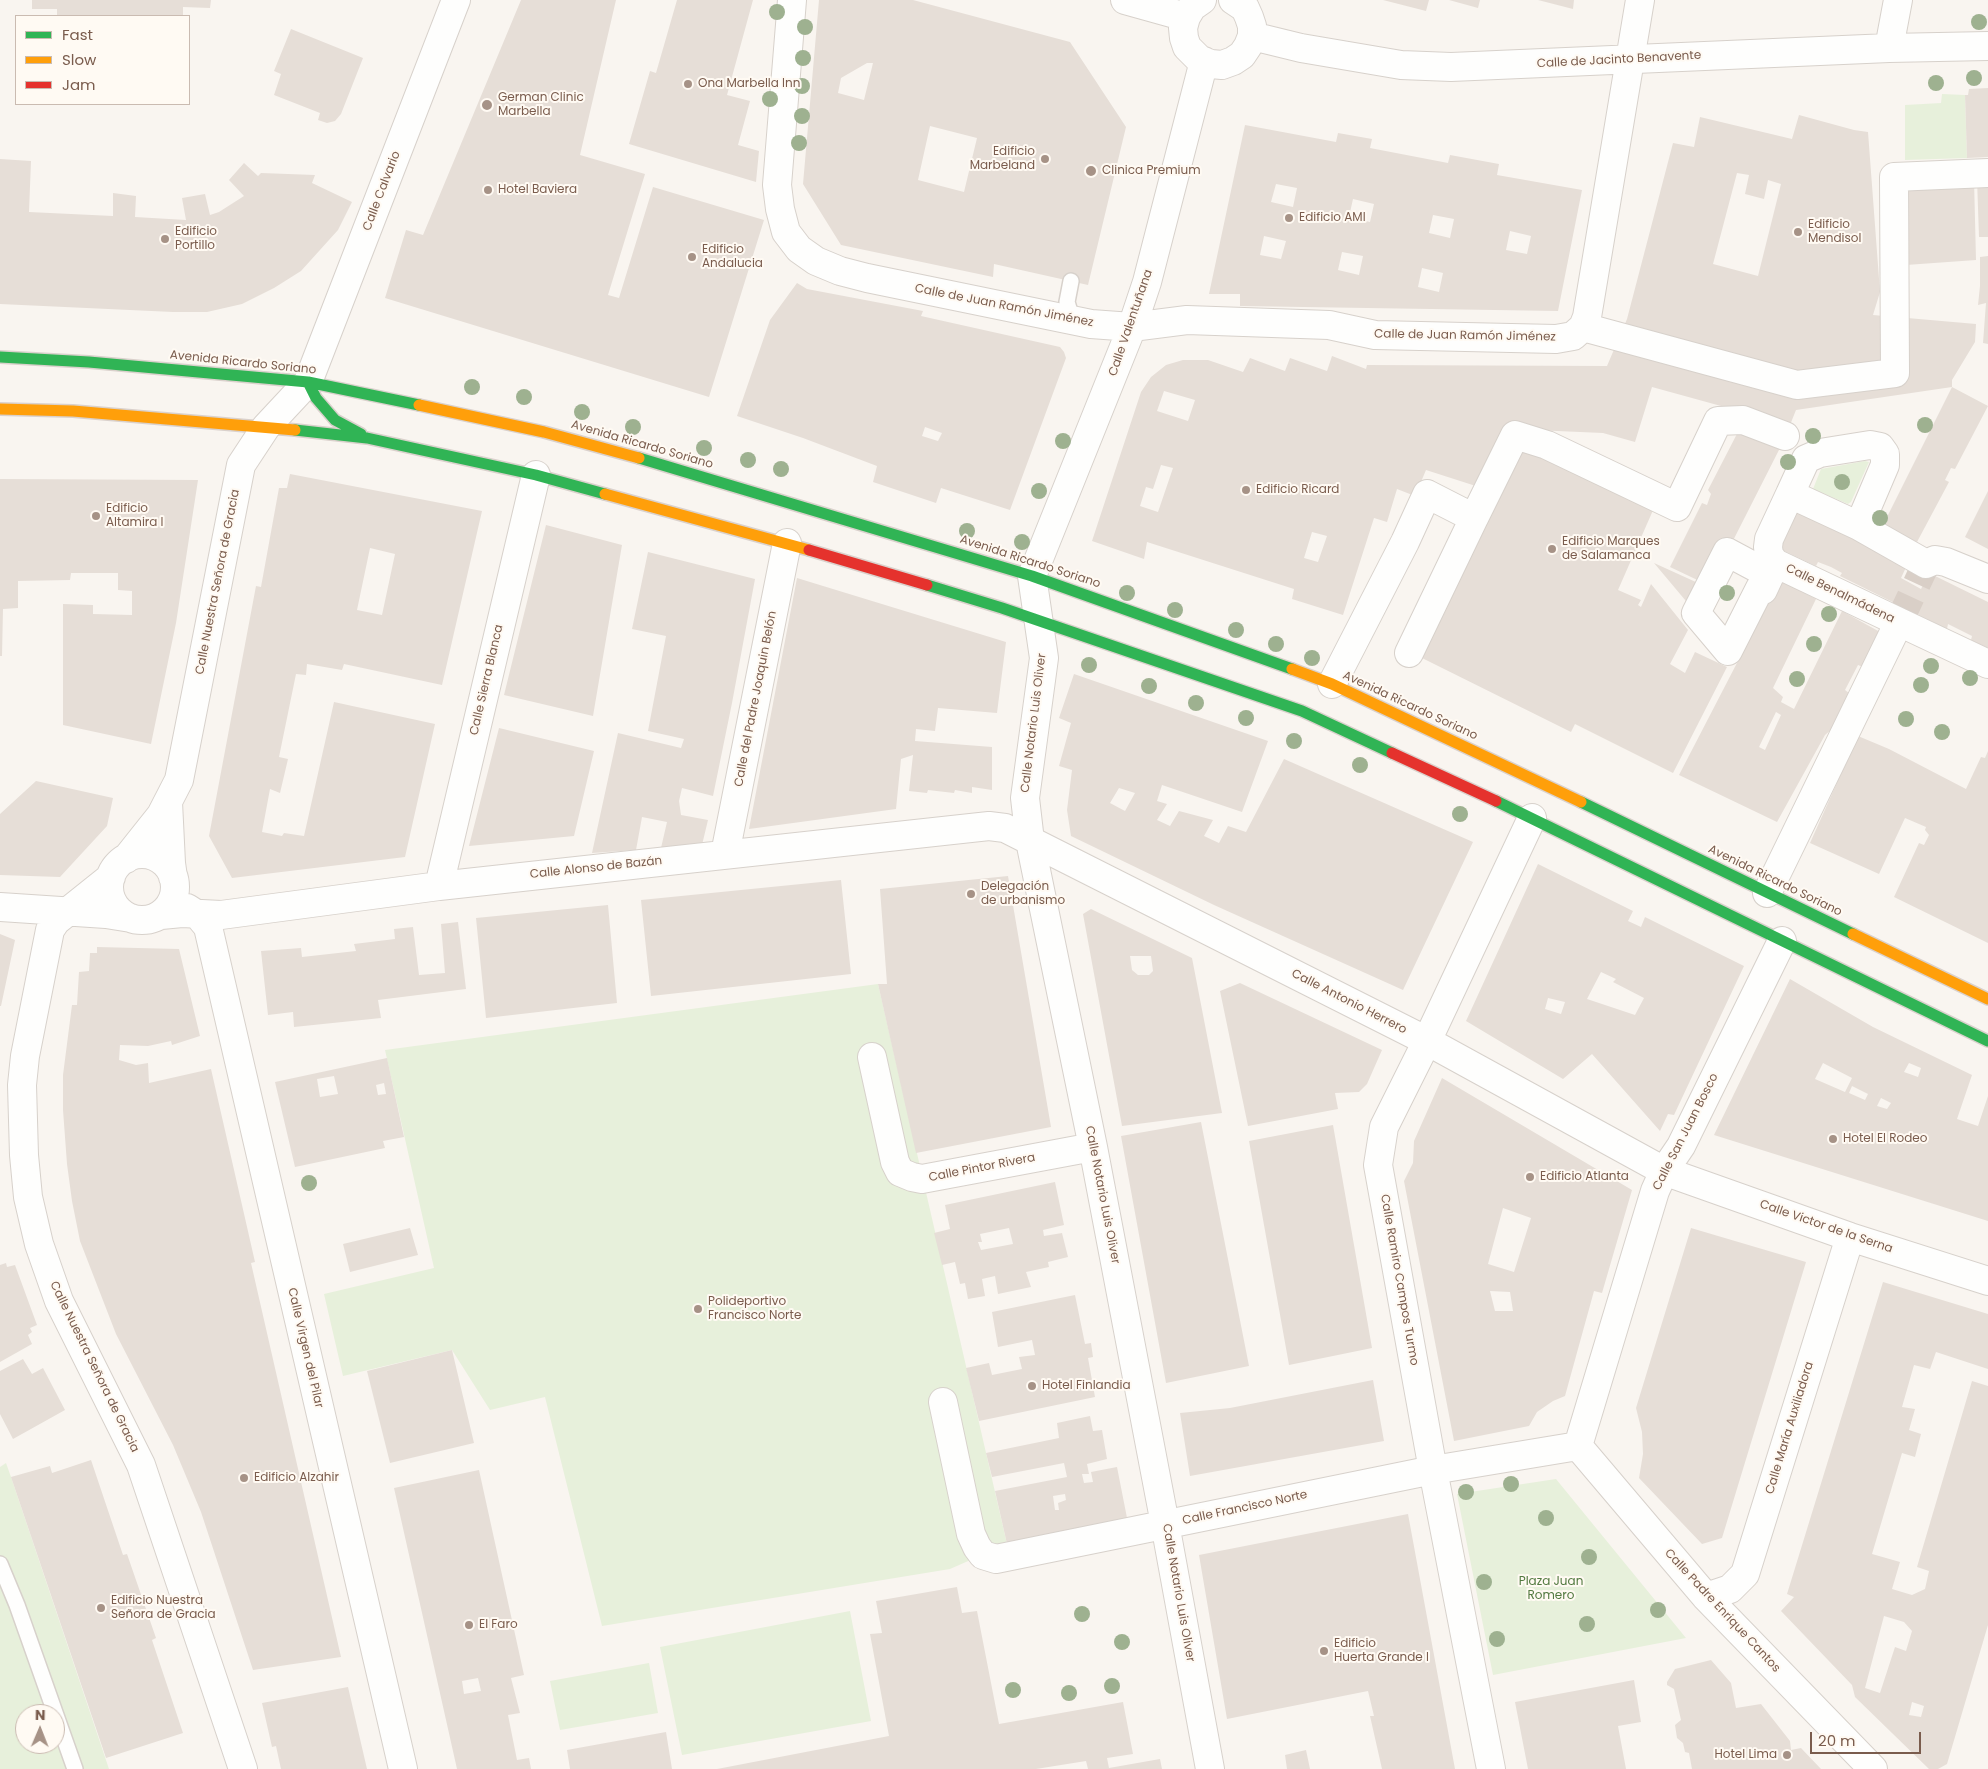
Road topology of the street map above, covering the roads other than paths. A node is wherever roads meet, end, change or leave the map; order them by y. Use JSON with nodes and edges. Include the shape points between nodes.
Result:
{"nodes":[{"id":1,"x":456,"y":0,"type":"edge"},
{"id":2,"x":792,"y":0,"type":"edge"},
{"id":3,"x":1125,"y":0,"type":"edge"},
{"id":4,"x":1640,"y":0,"type":"edge"},
{"id":5,"x":1898,"y":0,"type":"edge"},
{"id":6,"x":1244,"y":3,"type":"edge"},
{"id":7,"x":1194,"y":8,"type":"edge"},
{"id":8,"x":1252,"y":36,"type":"junction"},
{"id":9,"x":1988,"y":46,"type":"edge"},
{"id":10,"x":1889,"y":48,"type":"junction"},
{"id":11,"x":1630,"y":60,"type":"junction"},
{"id":12,"x":1204,"y":61,"type":"junction"},
{"id":13,"x":1988,"y":173,"type":"edge"},
{"id":14,"x":1071,"y":281,"type":"dead end"},
{"id":15,"x":1078,"y":322,"type":"junction"},
{"id":16,"x":1132,"y":327,"type":"junction"},
{"id":17,"x":1583,"y":327,"type":"junction"},
{"id":18,"x":0,"y":357,"type":"edge"},
{"id":19,"x":308,"y":382,"type":"junction"},
{"id":20,"x":0,"y":409,"type":"edge"},
{"id":21,"x":266,"y":427,"type":"junction"},
{"id":22,"x":1785,"y":436,"type":"dead end"},
{"id":23,"x":367,"y":438,"type":"junction"},
{"id":24,"x":536,"y":475,"type":"junction"},
{"id":25,"x":1790,"y":494,"type":"junction"},
{"id":26,"x":1474,"y":518,"type":"junction"},
{"id":27,"x":1859,"y":526,"type":"junction"},
{"id":28,"x":787,"y":543,"type":"junction"},
{"id":29,"x":1032,"y":576,"type":"junction"},
{"id":30,"x":1988,"y":579,"type":"edge"},
{"id":31,"x":1039,"y":620,"type":"junction"},
{"id":32,"x":1899,"y":622,"type":"junction"},
{"id":33,"x":1409,"y":653,"type":"dead end"},
{"id":34,"x":1988,"y":664,"type":"edge"},
{"id":35,"x":1332,"y":684,"type":"junction"},
{"id":36,"x":168,"y":802,"type":"junction"},
{"id":37,"x":1532,"y":818,"type":"junction"},
{"id":38,"x":1030,"y":841,"type":"junction"},
{"id":39,"x":725,"y":854,"type":"junction"},
{"id":40,"x":119,"y":868,"type":"junction"},
{"id":41,"x":439,"y":886,"type":"junction"},
{"id":42,"x":1768,"y":893,"type":"junction"},
{"id":43,"x":169,"y":896,"type":"junction"},
{"id":44,"x":0,"y":907,"type":"edge"},
{"id":45,"x":53,"y":915,"type":"junction"},
{"id":46,"x":131,"y":918,"type":"junction"},
{"id":47,"x":206,"y":919,"type":"junction"},
{"id":48,"x":1782,"y":941,"type":"junction"},
{"id":49,"x":1988,"y":999,"type":"edge"},
{"id":50,"x":1428,"y":1041,"type":"junction"},
{"id":51,"x":1988,"y":1041,"type":"edge"},
{"id":52,"x":872,"y":1057,"type":"dead end"},
{"id":53,"x":1093,"y":1147,"type":"junction"},
{"id":54,"x":1664,"y":1171,"type":"junction"},
{"id":55,"x":1850,"y":1237,"type":"junction"},
{"id":56,"x":1988,"y":1281,"type":"edge"},
{"id":57,"x":943,"y":1402,"type":"dead end"},
{"id":58,"x":1578,"y":1446,"type":"junction"},
{"id":59,"x":1433,"y":1470,"type":"junction"},
{"id":60,"x":1166,"y":1524,"type":"junction"},
{"id":61,"x":0,"y":1564,"type":"edge"},
{"id":62,"x":1706,"y":1597,"type":"junction"},
{"id":63,"x":76,"y":1769,"type":"edge"},
{"id":64,"x":242,"y":1769,"type":"edge"},
{"id":65,"x":403,"y":1769,"type":"edge"},
{"id":66,"x":1210,"y":1769,"type":"edge"},
{"id":67,"x":1491,"y":1769,"type":"edge"},
{"id":68,"x":1873,"y":1769,"type":"edge"}],
"edges":[{"from":1,"to":19,"type":"street","name":"Calle Calvario"},
{"from":2,"to":15,"type":"street","name":"Calle de Juan Ramón Jiménez","via":[[777,185],[786,232],[799,249],[816,261],[840,271]]},
{"from":3,"to":7,"type":"street"},
{"from":4,"to":11,"type":"street"},
{"from":5,"to":10,"type":"street"},
{"from":6,"to":8,"type":"street"},
{"from":7,"to":12,"type":"street","via":[[1183,28],[1187,47]]},
{"from":8,"to":11,"type":"street","name":"Calle de Jacinto Benavente","via":[[1401,65],[1451,67]]},
{"from":8,"to":12,"type":"street","via":[[1242,55],[1233,61],[1222,65]]},
{"from":9,"to":10,"type":"street","name":"Calle de Jacinto Benavente"},
{"from":10,"to":11,"type":"street","name":"Calle de Jacinto Benavente"},
{"from":11,"to":17,"type":"street","via":[[1588,317]]},
{"from":12,"to":16,"type":"street","name":"Calle Valentuñana","via":[[1147,282]]},
{"from":13,"to":17,"type":"street","via":[[1894,177],[1895,373],[1797,385]]},
{"from":14,"to":15,"type":"lane","via":[[1067,302]]},
{"from":15,"to":16,"type":"street","name":"Calle de Juan Ramón Jiménez"},
{"from":16,"to":17,"type":"street","name":"Calle de Juan Ramón Jiménez","via":[[1196,321],[1329,325],[1375,335],[1556,339],[1573,336]]},
{"from":16,"to":29,"type":"street","name":"Calle Valentuñana"},
{"from":18,"to":19,"type":"main road","name":"Avenida Ricardo Soriano"},
{"from":19,"to":21,"type":"street","name":"Calle Nuestra Señora de Gracia"},
{"from":19,"to":23,"type":"main road","via":[[316,398],[335,420]]},
{"from":19,"to":29,"type":"main road","name":"Avenida Ricardo Soriano","via":[[544,432]]},
{"from":20,"to":21,"type":"main road","via":[[74,411]]},
{"from":21,"to":23,"type":"main road"},
{"from":21,"to":36,"type":"street","name":"Calle Nuestra Señora de Gracia","via":[[241,465],[179,780]]},
{"from":22,"to":26,"type":"street","via":[[1744,420],[1718,421],[1678,507],[1547,445],[1516,435]]},
{"from":23,"to":24,"type":"main road"},
{"from":24,"to":28,"type":"main road"},
{"from":24,"to":41,"type":"street","name":"Calle Sierra Blanca"},
{"from":25,"to":27,"type":"street"},
{"from":25,"to":27,"type":"street","via":[[1806,459],[1870,445],[1880,447],[1885,454],[1885,465]]},
{"from":25,"to":32,"type":"street","name":"Calle Benalmádena","via":[[1769,540],[1769,556],[1775,563]]},
{"from":26,"to":33,"type":"street"},
{"from":26,"to":35,"type":"street","via":[[1427,494],[1400,533]]},
{"from":27,"to":30,"type":"street","via":[[1926,564],[1935,560],[1946,562]]},
{"from":28,"to":31,"type":"main road"},
{"from":28,"to":39,"type":"street","name":"Calle del Padre Joaquin Belón"},
{"from":29,"to":31,"type":"street","name":"Calle Notario Luis Oliver"},
{"from":29,"to":35,"type":"main road","name":"Avenida Ricardo Soriano"},
{"from":31,"to":37,"type":"main road","via":[[1302,711]]},
{"from":31,"to":38,"type":"street","name":"Calle Notario Luis Oliver","via":[[1044,658],[1025,798]]},
{"from":32,"to":34,"type":"street"},
{"from":32,"to":42,"type":"street","name":"Calle Benalmádena"},
{"from":35,"to":42,"type":"main road","name":"Avenida Ricardo Soriano"},
{"from":36,"to":40,"type":"street","name":"Calle Nuestra Señora de Gracia"},
{"from":36,"to":43,"type":"street","name":"Calle Nuestra Señora de Gracia"},
{"from":37,"to":48,"type":"main road"},
{"from":37,"to":50,"type":"street","name":"Calle Ramiro Campos Turmo"},
{"from":38,"to":39,"type":"street","name":"Calle Alonso de Bazán","via":[[1006,828],[989,826]]},
{"from":38,"to":50,"type":"street","name":"Calle Antonio Herrero"},
{"from":38,"to":53,"type":"street","name":"Calle Notario Luis Oliver"},
{"from":39,"to":41,"type":"street","name":"Calle Alonso de Bazán"},
{"from":40,"to":43,"type":"street","via":[[141,855],[151,856],[165,864]]},
{"from":40,"to":45,"type":"street","name":"Calle Nuestra Señora de Gracia"},
{"from":40,"to":46,"type":"street","via":[[110,890],[112,899],[119,911]]},
{"from":41,"to":47,"type":"street","name":"Calle Alonso de Bazán"},
{"from":42,"to":49,"type":"main road","name":"Avenida Ricardo Soriano"},
{"from":43,"to":46,"type":"street","via":[[149,919]]},
{"from":43,"to":47,"type":"street"},
{"from":44,"to":45,"type":"street"},
{"from":45,"to":46,"type":"street","via":[[106,914]]},
{"from":45,"to":64,"type":"street","name":"Calle Nuestra Señora de Gracia","via":[[22,1085],[28,1197],[39,1244],[59,1301],[141,1465]]},
{"from":47,"to":65,"type":"street","name":"Calle Virgen del Pilar"},
{"from":48,"to":51,"type":"main road"},
{"from":48,"to":54,"type":"street","name":"Calle San Juan Bosco","via":[[1681,1146]]},
{"from":50,"to":54,"type":"street","name":"Calle Antonio Herrero"},
{"from":50,"to":59,"type":"street","name":"Calle Ramiro Campos Turmo","via":[[1384,1127],[1378,1165]]},
{"from":52,"to":53,"type":"street","name":"Calle Pintor Rivera","via":[[895,1162],[900,1172],[912,1177],[922,1179]]},
{"from":53,"to":60,"type":"street","name":"Calle Notario Luis Oliver"},
{"from":54,"to":55,"type":"street","name":"Calle Victor de la Serna"},
{"from":54,"to":58,"type":"street","name":"Calle San Juan Bosco","via":[[1652,1200]]},
{"from":55,"to":56,"type":"street","name":"Calle Victor de la Serna"},
{"from":55,"to":62,"type":"street","name":"Calle María Auxiliadora","via":[[1745,1574],[1730,1589]]},
{"from":57,"to":60,"type":"street","name":"Calle Francisco Norte","via":[[971,1534],[983,1555],[996,1559]]},
{"from":58,"to":59,"type":"street","name":"Calle Francisco Norte"},
{"from":58,"to":62,"type":"street","name":"Calle Padre Enrique Cantos"},
{"from":59,"to":60,"type":"street","name":"Calle Francisco Norte"},
{"from":59,"to":67,"type":"street","name":"Calle Ramiro Campos Turmo"},
{"from":60,"to":66,"type":"street","name":"Calle Notario Luis Oliver"},
{"from":61,"to":63,"type":"lane"},
{"from":62,"to":68,"type":"street","name":"Calle Padre Enrique Cantos"}]}
